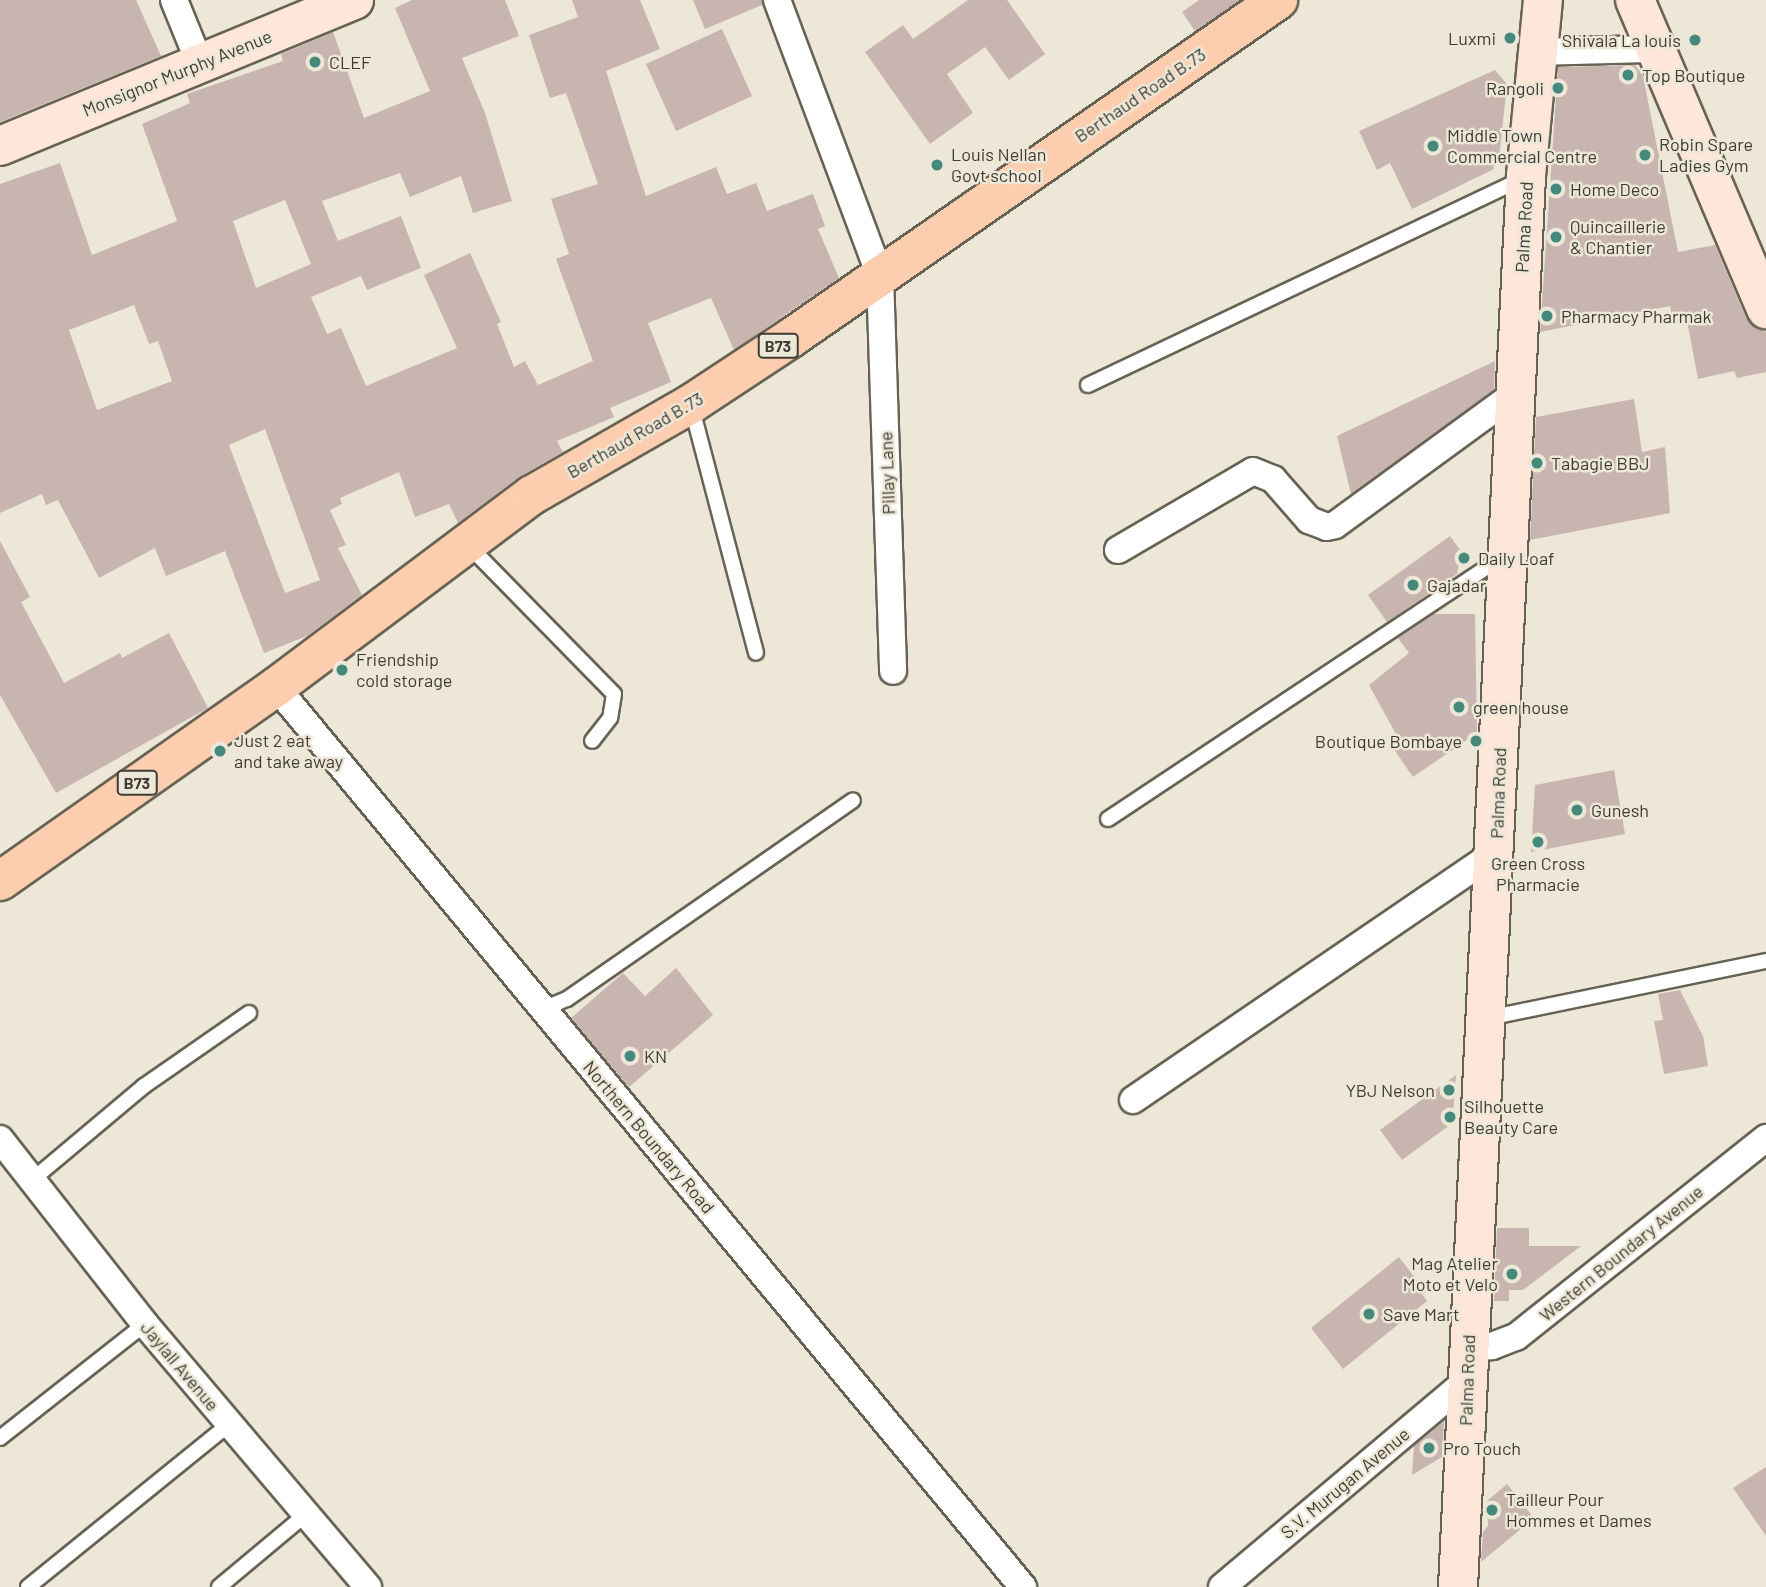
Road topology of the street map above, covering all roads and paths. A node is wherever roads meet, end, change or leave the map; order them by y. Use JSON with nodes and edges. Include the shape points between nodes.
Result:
{"nodes":[{"id":1,"x":174,"y":0,"type":"edge"},
{"id":2,"x":354,"y":0,"type":"edge"},
{"id":3,"x":777,"y":0,"type":"edge"},
{"id":4,"x":1278,"y":0,"type":"edge"},
{"id":5,"x":1543,"y":0,"type":"edge"},
{"id":6,"x":1635,"y":0,"type":"edge"},
{"id":7,"x":1655,"y":49,"type":"junction"},
{"id":8,"x":1538,"y":52,"type":"junction"},
{"id":9,"x":200,"y":64,"type":"junction"},
{"id":10,"x":0,"y":146,"type":"edge"},
{"id":11,"x":1526,"y":176,"type":"junction"},
{"id":12,"x":880,"y":276,"type":"junction"},
{"id":13,"x":1766,"y":309,"type":"edge"},
{"id":14,"x":1088,"y":385,"type":"dead end"},
{"id":15,"x":1516,"y":393,"type":"junction"},
{"id":16,"x":691,"y":404,"type":"junction"},
{"id":17,"x":467,"y":544,"type":"junction"},
{"id":18,"x":1118,"y":550,"type":"dead end"},
{"id":19,"x":1508,"y":553,"type":"junction"},
{"id":20,"x":756,"y":653,"type":"dead end"},
{"id":21,"x":893,"y":671,"type":"dead end"},
{"id":22,"x":276,"y":687,"type":"junction"},
{"id":23,"x":592,"y":741,"type":"dead end"},
{"id":24,"x":853,"y":800,"type":"dead end"},
{"id":25,"x":1108,"y":819,"type":"dead end"},
{"id":26,"x":1495,"y":853,"type":"junction"},
{"id":27,"x":0,"y":881,"type":"edge"},
{"id":28,"x":1766,"y":961,"type":"edge"},
{"id":29,"x":543,"y":1009,"type":"junction"},
{"id":30,"x":248,"y":1013,"type":"dead end"},
{"id":31,"x":1486,"y":1019,"type":"junction"},
{"id":32,"x":1133,"y":1100,"type":"dead end"},
{"id":33,"x":1766,"y":1138,"type":"edge"},
{"id":34,"x":0,"y":1139,"type":"edge"},
{"id":35,"x":32,"y":1180,"type":"junction"},
{"id":36,"x":145,"y":1324,"type":"junction"},
{"id":37,"x":1468,"y":1364,"type":"junction"},
{"id":38,"x":229,"y":1424,"type":"junction"},
{"id":39,"x":0,"y":1438,"type":"edge"},
{"id":40,"x":305,"y":1515,"type":"junction"},
{"id":41,"x":28,"y":1587,"type":"edge"},
{"id":42,"x":219,"y":1587,"type":"edge"},
{"id":43,"x":368,"y":1587,"type":"edge"},
{"id":44,"x":1023,"y":1587,"type":"edge"},
{"id":45,"x":1222,"y":1587,"type":"edge"},
{"id":46,"x":1458,"y":1587,"type":"edge"}],
"edges":[{"from":1,"to":9,"type":"street"},
{"from":2,"to":9,"type":"main road","name":"Monsignor Murphy Avenue"},
{"from":3,"to":12,"type":"street","name":"Pillay Lane"},
{"from":4,"to":12,"type":"main road","name":"Berthaud Road B.73","number":"B73"},
{"from":5,"to":8,"type":"main road","name":"Palma Road"},
{"from":6,"to":7,"type":"main road"},
{"from":7,"to":8,"type":"street"},
{"from":7,"to":13,"type":"main road"},
{"from":8,"to":11,"type":"main road","name":"Palma Road"},
{"from":9,"to":10,"type":"main road","name":"Monsignor Murphy Avenue"},
{"from":11,"to":14,"type":"lane"},
{"from":11,"to":15,"type":"main road","name":"Palma Road"},
{"from":12,"to":16,"type":"main road","name":"Berthaud Road B.73","number":"B73"},
{"from":12,"to":21,"type":"street","name":"Pillay Lane"},
{"from":15,"to":18,"type":"street","via":[[1335,525],[1309,520],[1273,478],[1253,471]]},
{"from":15,"to":19,"type":"main road","name":"Palma Road"},
{"from":16,"to":17,"type":"main road","name":"Berthaud Road B.73","number":"B73","via":[[532,495]]},
{"from":16,"to":20,"type":"lane"},
{"from":17,"to":22,"type":"main road","name":"Berthaud Road B.73","number":"B73"},
{"from":17,"to":23,"type":"lane","via":[[614,694],[610,718]]},
{"from":19,"to":25,"type":"lane"},
{"from":19,"to":26,"type":"main road","name":"Palma Road"},
{"from":22,"to":27,"type":"main road","name":"Berthaud Road B.73","number":"B73"},
{"from":22,"to":29,"type":"street","name":"Northern Boundary Road"},
{"from":24,"to":29,"type":"lane","via":[[567,999]]},
{"from":26,"to":31,"type":"main road","name":"Palma Road"},
{"from":26,"to":32,"type":"street"},
{"from":28,"to":31,"type":"lane"},
{"from":29,"to":44,"type":"street","name":"Northern Boundary Road"},
{"from":30,"to":35,"type":"lane","via":[[144,1086]]},
{"from":31,"to":37,"type":"main road","name":"Palma Road"},
{"from":33,"to":37,"type":"street","name":"Western Boundary Avenue","via":[[1516,1337],[1492,1346]]},
{"from":34,"to":35,"type":"street","name":"Jaylall Avenue"},
{"from":35,"to":36,"type":"street","name":"Jaylall Avenue"},
{"from":36,"to":38,"type":"street","name":"Jaylall Avenue"},
{"from":36,"to":39,"type":"lane"},
{"from":37,"to":45,"type":"street","name":"S.V. Murugan Avenue"},
{"from":37,"to":46,"type":"main road","name":"Palma Road"},
{"from":38,"to":40,"type":"street","name":"Jaylall Avenue"},
{"from":38,"to":41,"type":"lane"},
{"from":40,"to":42,"type":"lane"},
{"from":40,"to":43,"type":"street","name":"Jaylall Avenue"}]}
